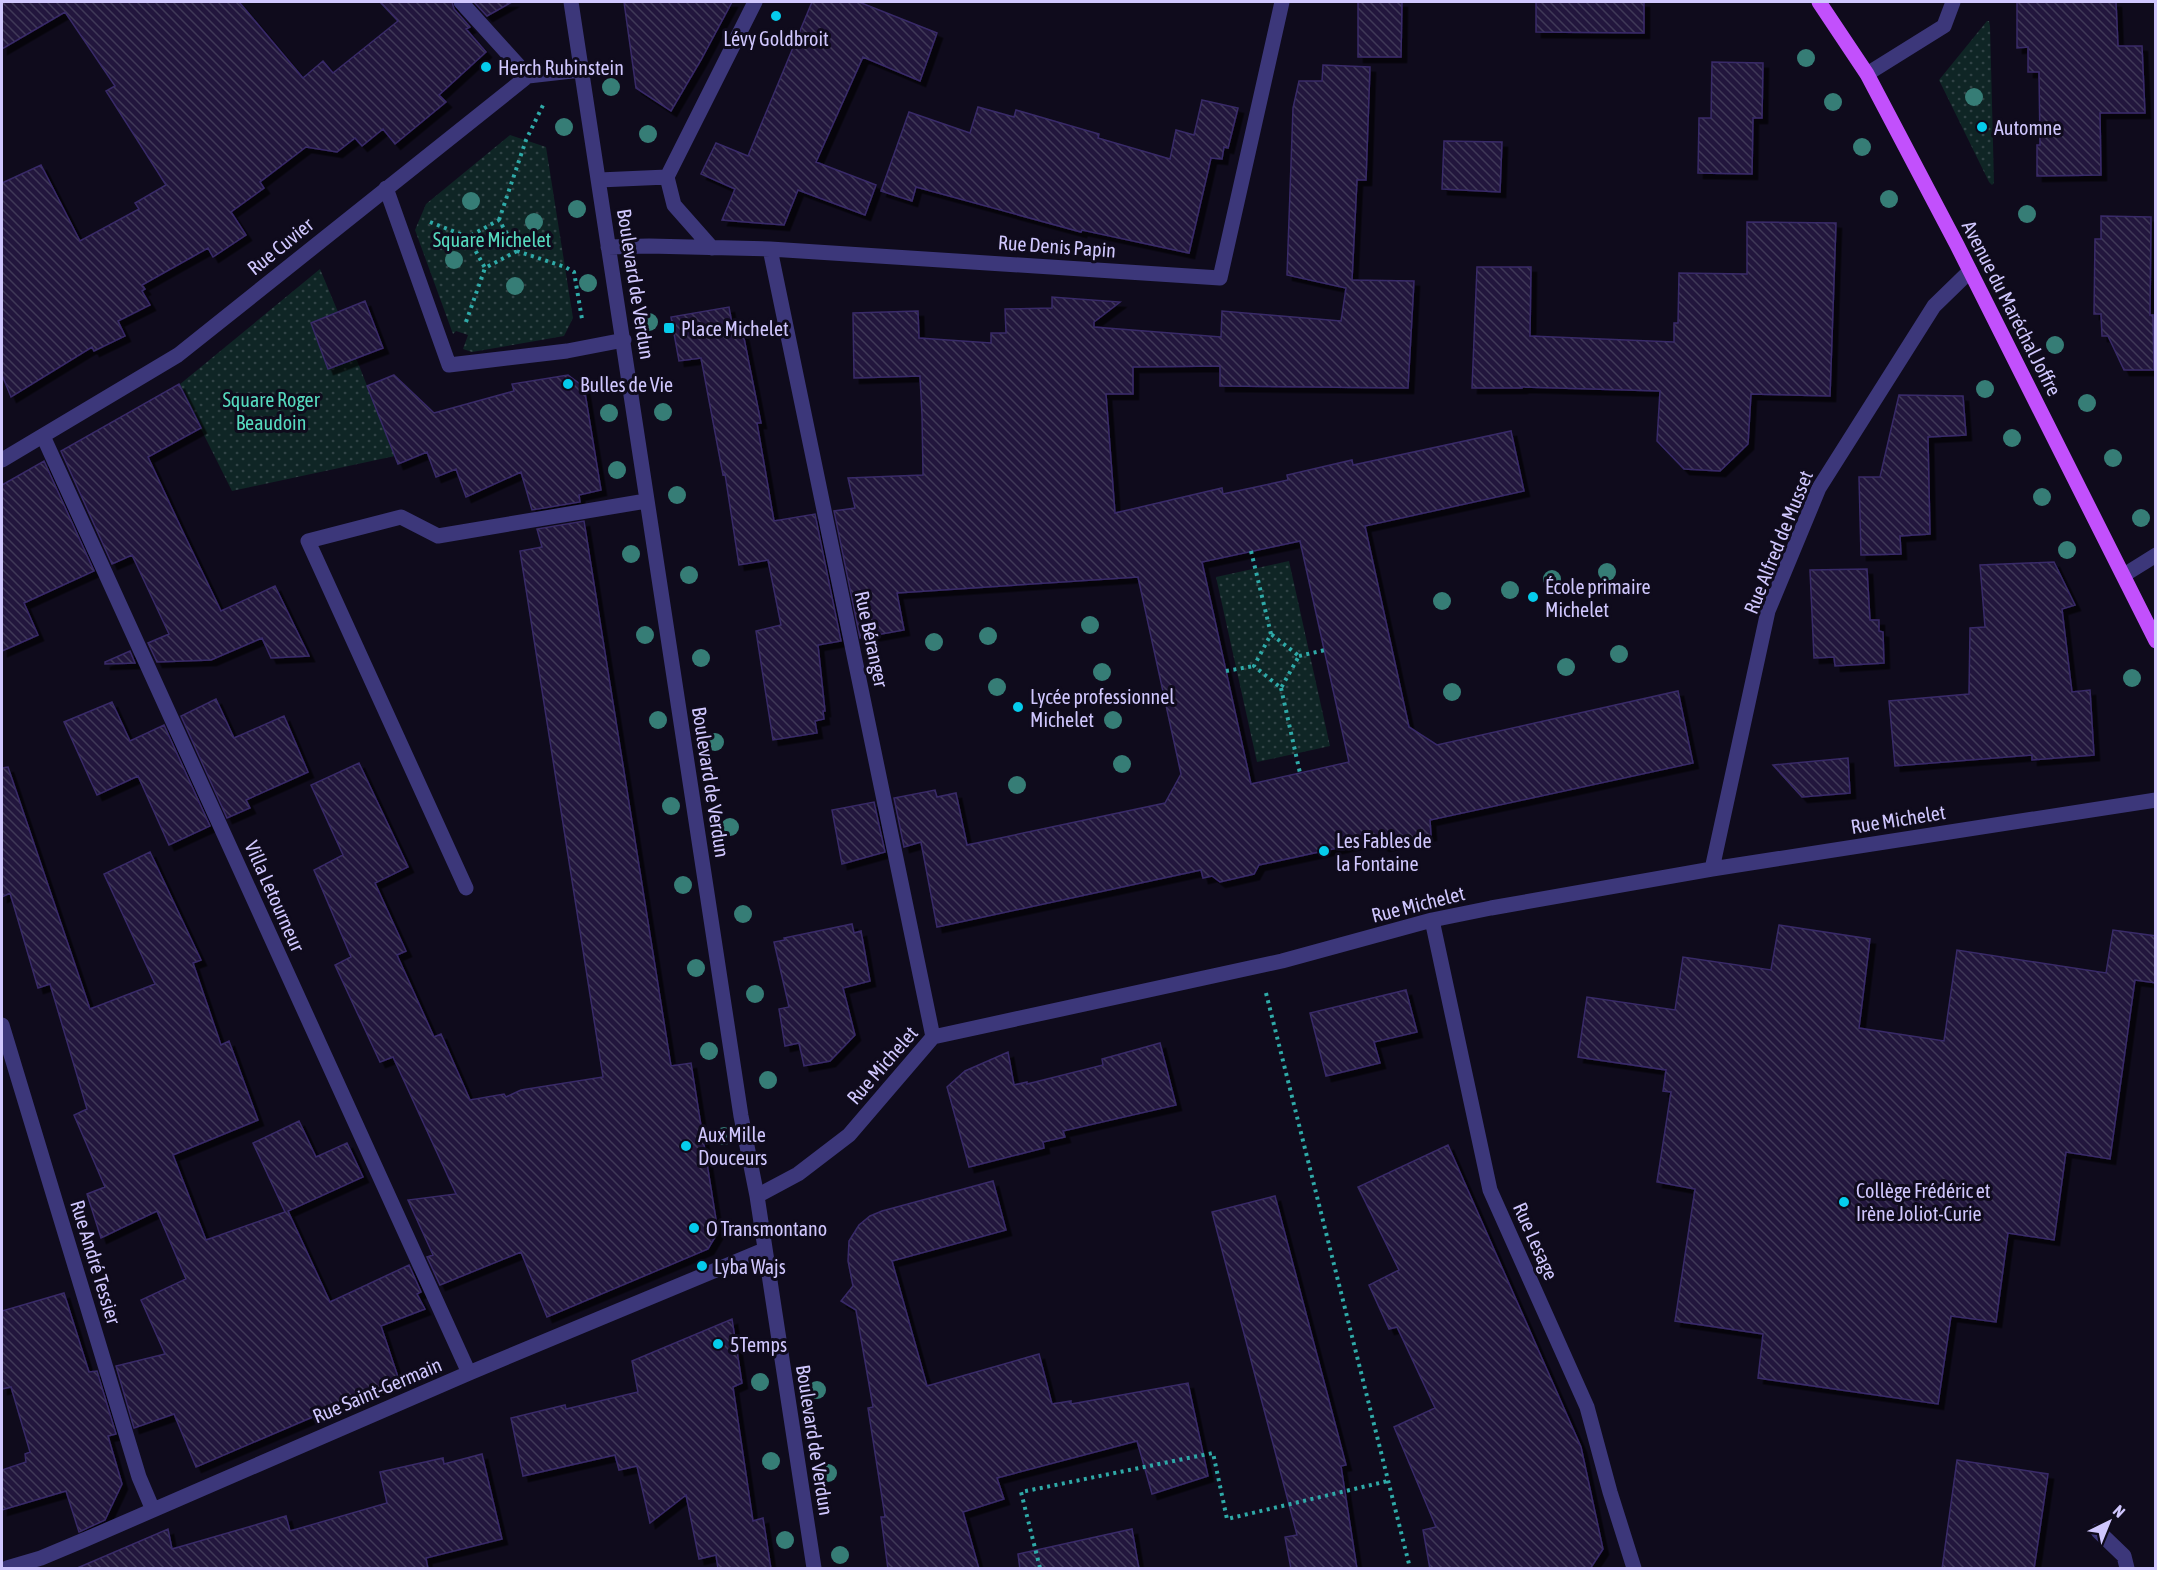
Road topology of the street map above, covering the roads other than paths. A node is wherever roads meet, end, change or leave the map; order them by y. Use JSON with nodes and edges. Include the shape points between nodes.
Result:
{"nodes":[{"id":1,"x":461,"y":2,"type":"edge"},
{"id":2,"x":571,"y":2,"type":"edge"},
{"id":3,"x":755,"y":2,"type":"edge"},
{"id":4,"x":1282,"y":2,"type":"edge"},
{"id":5,"x":1819,"y":2,"type":"edge"},
{"id":6,"x":1953,"y":2,"type":"edge"},
{"id":7,"x":581,"y":70,"type":"junction"},
{"id":8,"x":1867,"y":74,"type":"junction"},
{"id":9,"x":528,"y":76,"type":"junction"},
{"id":10,"x":668,"y":177,"type":"junction"},
{"id":11,"x":599,"y":180,"type":"junction"},
{"id":12,"x":386,"y":188,"type":"junction"},
{"id":13,"x":608,"y":247,"type":"junction"},
{"id":14,"x":711,"y":248,"type":"junction"},
{"id":15,"x":771,"y":249,"type":"junction"},
{"id":16,"x":1970,"y":271,"type":"junction"},
{"id":17,"x":624,"y":340,"type":"junction"},
{"id":18,"x":43,"y":436,"type":"junction"},
{"id":19,"x":2,"y":460,"type":"edge"},
{"id":20,"x":646,"y":501,"type":"junction"},
{"id":21,"x":2156,"y":555,"type":"edge"},
{"id":22,"x":2124,"y":575,"type":"junction"},
{"id":23,"x":2156,"y":641,"type":"edge"},
{"id":24,"x":2156,"y":800,"type":"edge"},
{"id":25,"x":1712,"y":869,"type":"junction"},
{"id":26,"x":466,"y":888,"type":"dead end"},
{"id":27,"x":1432,"y":920,"type":"junction"},
{"id":28,"x":2,"y":1031,"type":"edge"},
{"id":29,"x":933,"y":1036,"type":"junction"},
{"id":30,"x":757,"y":1196,"type":"junction"},
{"id":31,"x":764,"y":1250,"type":"junction"},
{"id":32,"x":469,"y":1373,"type":"junction"},
{"id":33,"x":153,"y":1510,"type":"junction"},
{"id":34,"x":2098,"y":1531,"type":"dead end"},
{"id":35,"x":43,"y":1563,"type":"edge"},
{"id":36,"x":7,"y":1569,"type":"edge"},
{"id":37,"x":814,"y":1569,"type":"edge"},
{"id":38,"x":1634,"y":1569,"type":"edge"},
{"id":39,"x":2127,"y":1569,"type":"edge"}],
"edges":[{"from":1,"to":9,"type":"street"},
{"from":2,"to":7,"type":"street","name":"Boulevard de Verdun"},
{"from":3,"to":10,"type":"street"},
{"from":4,"to":15,"type":"street","name":"Rue Denis Papin","via":[[1220,278]]},
{"from":5,"to":8,"type":"main road","name":"Avenue du Maréchal Joffre"},
{"from":6,"to":8,"type":"street","via":[[1944,26]]},
{"from":7,"to":9,"type":"street"},
{"from":7,"to":11,"type":"street","name":"Boulevard de Verdun"},
{"from":8,"to":16,"type":"main road","name":"Avenue du Maréchal Joffre"},
{"from":9,"to":12,"type":"street","name":"Rue Cuvier"},
{"from":10,"to":11,"type":"street"},
{"from":10,"to":14,"type":"street","via":[[674,205]]},
{"from":11,"to":13,"type":"street","name":"Boulevard de Verdun"},
{"from":12,"to":17,"type":"street","via":[[449,365]]},
{"from":12,"to":18,"type":"street","name":"Rue Cuvier","via":[[178,355]]},
{"from":13,"to":14,"type":"street","name":"Rue Denis Papin"},
{"from":13,"to":17,"type":"street","name":"Boulevard de Verdun"},
{"from":14,"to":15,"type":"street","name":"Rue Denis Papin"},
{"from":15,"to":29,"type":"street","name":"Rue Béranger"},
{"from":16,"to":22,"type":"main road","name":"Avenue du Maréchal Joffre"},
{"from":16,"to":25,"type":"street","name":"Rue Alfred de Musset","via":[[1934,306],[1819,488],[1768,611]]},
{"from":17,"to":20,"type":"street","name":"Boulevard de Verdun"},
{"from":18,"to":19,"type":"street","name":"Rue Cuvier"},
{"from":18,"to":32,"type":"street","name":"Villa Letourneur"},
{"from":20,"to":26,"type":"street","via":[[438,536],[401,517],[308,541]]},
{"from":20,"to":30,"type":"street","name":"Boulevard de Verdun","via":[[741,1116]]},
{"from":21,"to":22,"type":"street"},
{"from":22,"to":23,"type":"main road","name":"Avenue du Maréchal Joffre"},
{"from":24,"to":25,"type":"street","name":"Rue Michelet"},
{"from":25,"to":27,"type":"street","name":"Rue Michelet"},
{"from":27,"to":29,"type":"street","name":"Rue Michelet","via":[[1259,966]]},
{"from":27,"to":38,"type":"street","name":"Rue Lesage","via":[[1490,1190],[1587,1407]]},
{"from":28,"to":33,"type":"street","name":"Rue André Tessier","via":[[139,1477]]},
{"from":29,"to":30,"type":"street","name":"Rue Michelet","via":[[849,1135],[798,1174]]},
{"from":30,"to":31,"type":"street","name":"Boulevard de Verdun"},
{"from":31,"to":32,"type":"street","name":"Rue Saint-Germain"},
{"from":31,"to":37,"type":"street","name":"Boulevard de Verdun"},
{"from":32,"to":33,"type":"street","name":"Rue Saint-Germain"},
{"from":33,"to":35,"type":"street","name":"Rue Saint-Germain"},
{"from":34,"to":39,"type":"street","via":[[2124,1556]]},
{"from":35,"to":36,"type":"street","name":"Rue Saint-Germain"}]}
